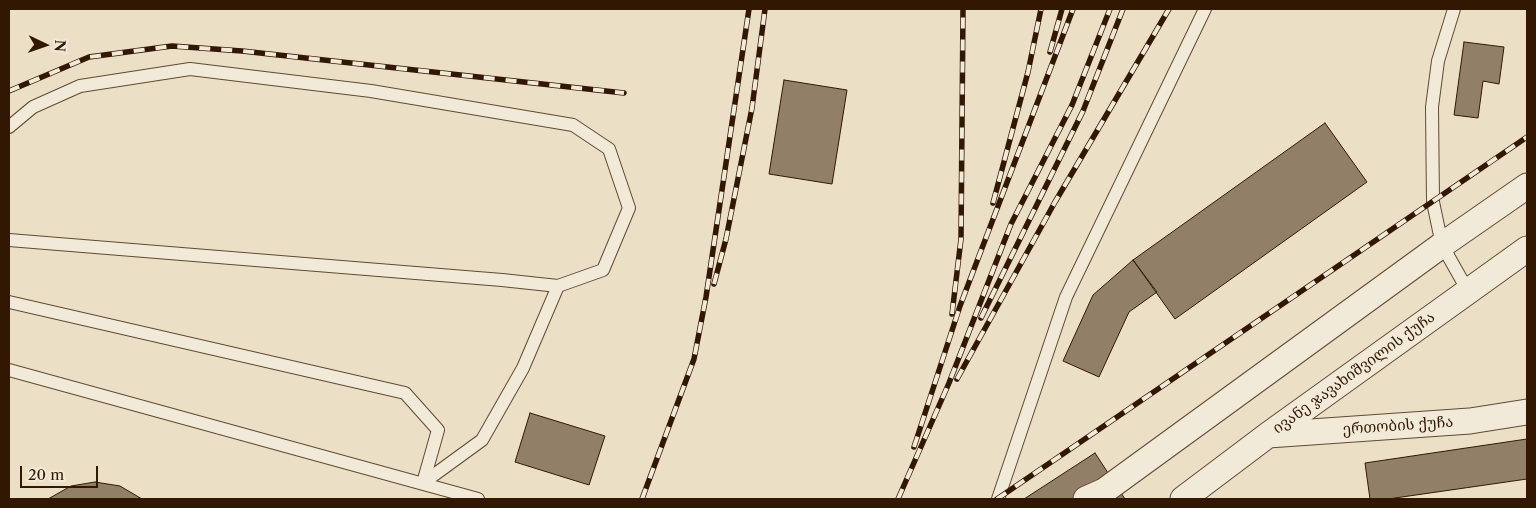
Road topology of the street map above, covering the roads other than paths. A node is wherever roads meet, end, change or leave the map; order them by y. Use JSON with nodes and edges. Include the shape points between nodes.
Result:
{"nodes":[{"id":1,"x":1205,"y":9,"type":"edge"},
{"id":2,"x":1454,"y":9,"type":"edge"},
{"id":3,"x":9,"y":127,"type":"edge"},
{"id":4,"x":1527,"y":186,"type":"edge"},
{"id":5,"x":9,"y":240,"type":"edge"},
{"id":6,"x":1442,"y":245,"type":"junction"},
{"id":7,"x":1527,"y":249,"type":"edge"},
{"id":8,"x":558,"y":286,"type":"junction"},
{"id":9,"x":1468,"y":291,"type":"junction"},
{"id":10,"x":9,"y":302,"type":"edge"},
{"id":11,"x":9,"y":370,"type":"edge"},
{"id":12,"x":1527,"y":412,"type":"edge"},
{"id":13,"x":1268,"y":435,"type":"junction"},
{"id":14,"x":422,"y":483,"type":"junction"},
{"id":15,"x":478,"y":499,"type":"edge"},
{"id":16,"x":998,"y":499,"type":"edge"},
{"id":17,"x":1086,"y":499,"type":"edge"},
{"id":18,"x":1183,"y":499,"type":"edge"}],
"edges":[{"from":1,"to":16,"type":"lane","via":[[1066,297]]},
{"from":2,"to":6,"type":"lane","via":[[1438,61],[1432,107],[1433,202]]},
{"from":3,"to":8,"type":"lane","via":[[33,107],[80,86],[190,69],[371,91],[574,125],[610,149],[629,208],[603,270]]},
{"from":4,"to":6,"type":"street"},
{"from":5,"to":8,"type":"lane"},
{"from":6,"to":9,"type":"lane"},
{"from":6,"to":17,"type":"street","via":[[1104,491]]},
{"from":7,"to":9,"type":"street","name":"ივანე ჯავახიშვილის ქუჩა"},
{"from":8,"to":14,"type":"lane","via":[[523,368],[482,440]]},
{"from":9,"to":13,"type":"street","name":"ივანე ჯავახიშვილის ქუჩა"},
{"from":10,"to":14,"type":"lane","via":[[405,393],[438,430]]},
{"from":11,"to":14,"type":"lane"},
{"from":12,"to":13,"type":"street","name":"ერთობის ქუჩა","via":[[1470,421]]},
{"from":13,"to":18,"type":"street","name":"ივანე ჯავახიშვილის ქუჩა"},
{"from":14,"to":15,"type":"lane"}]}
